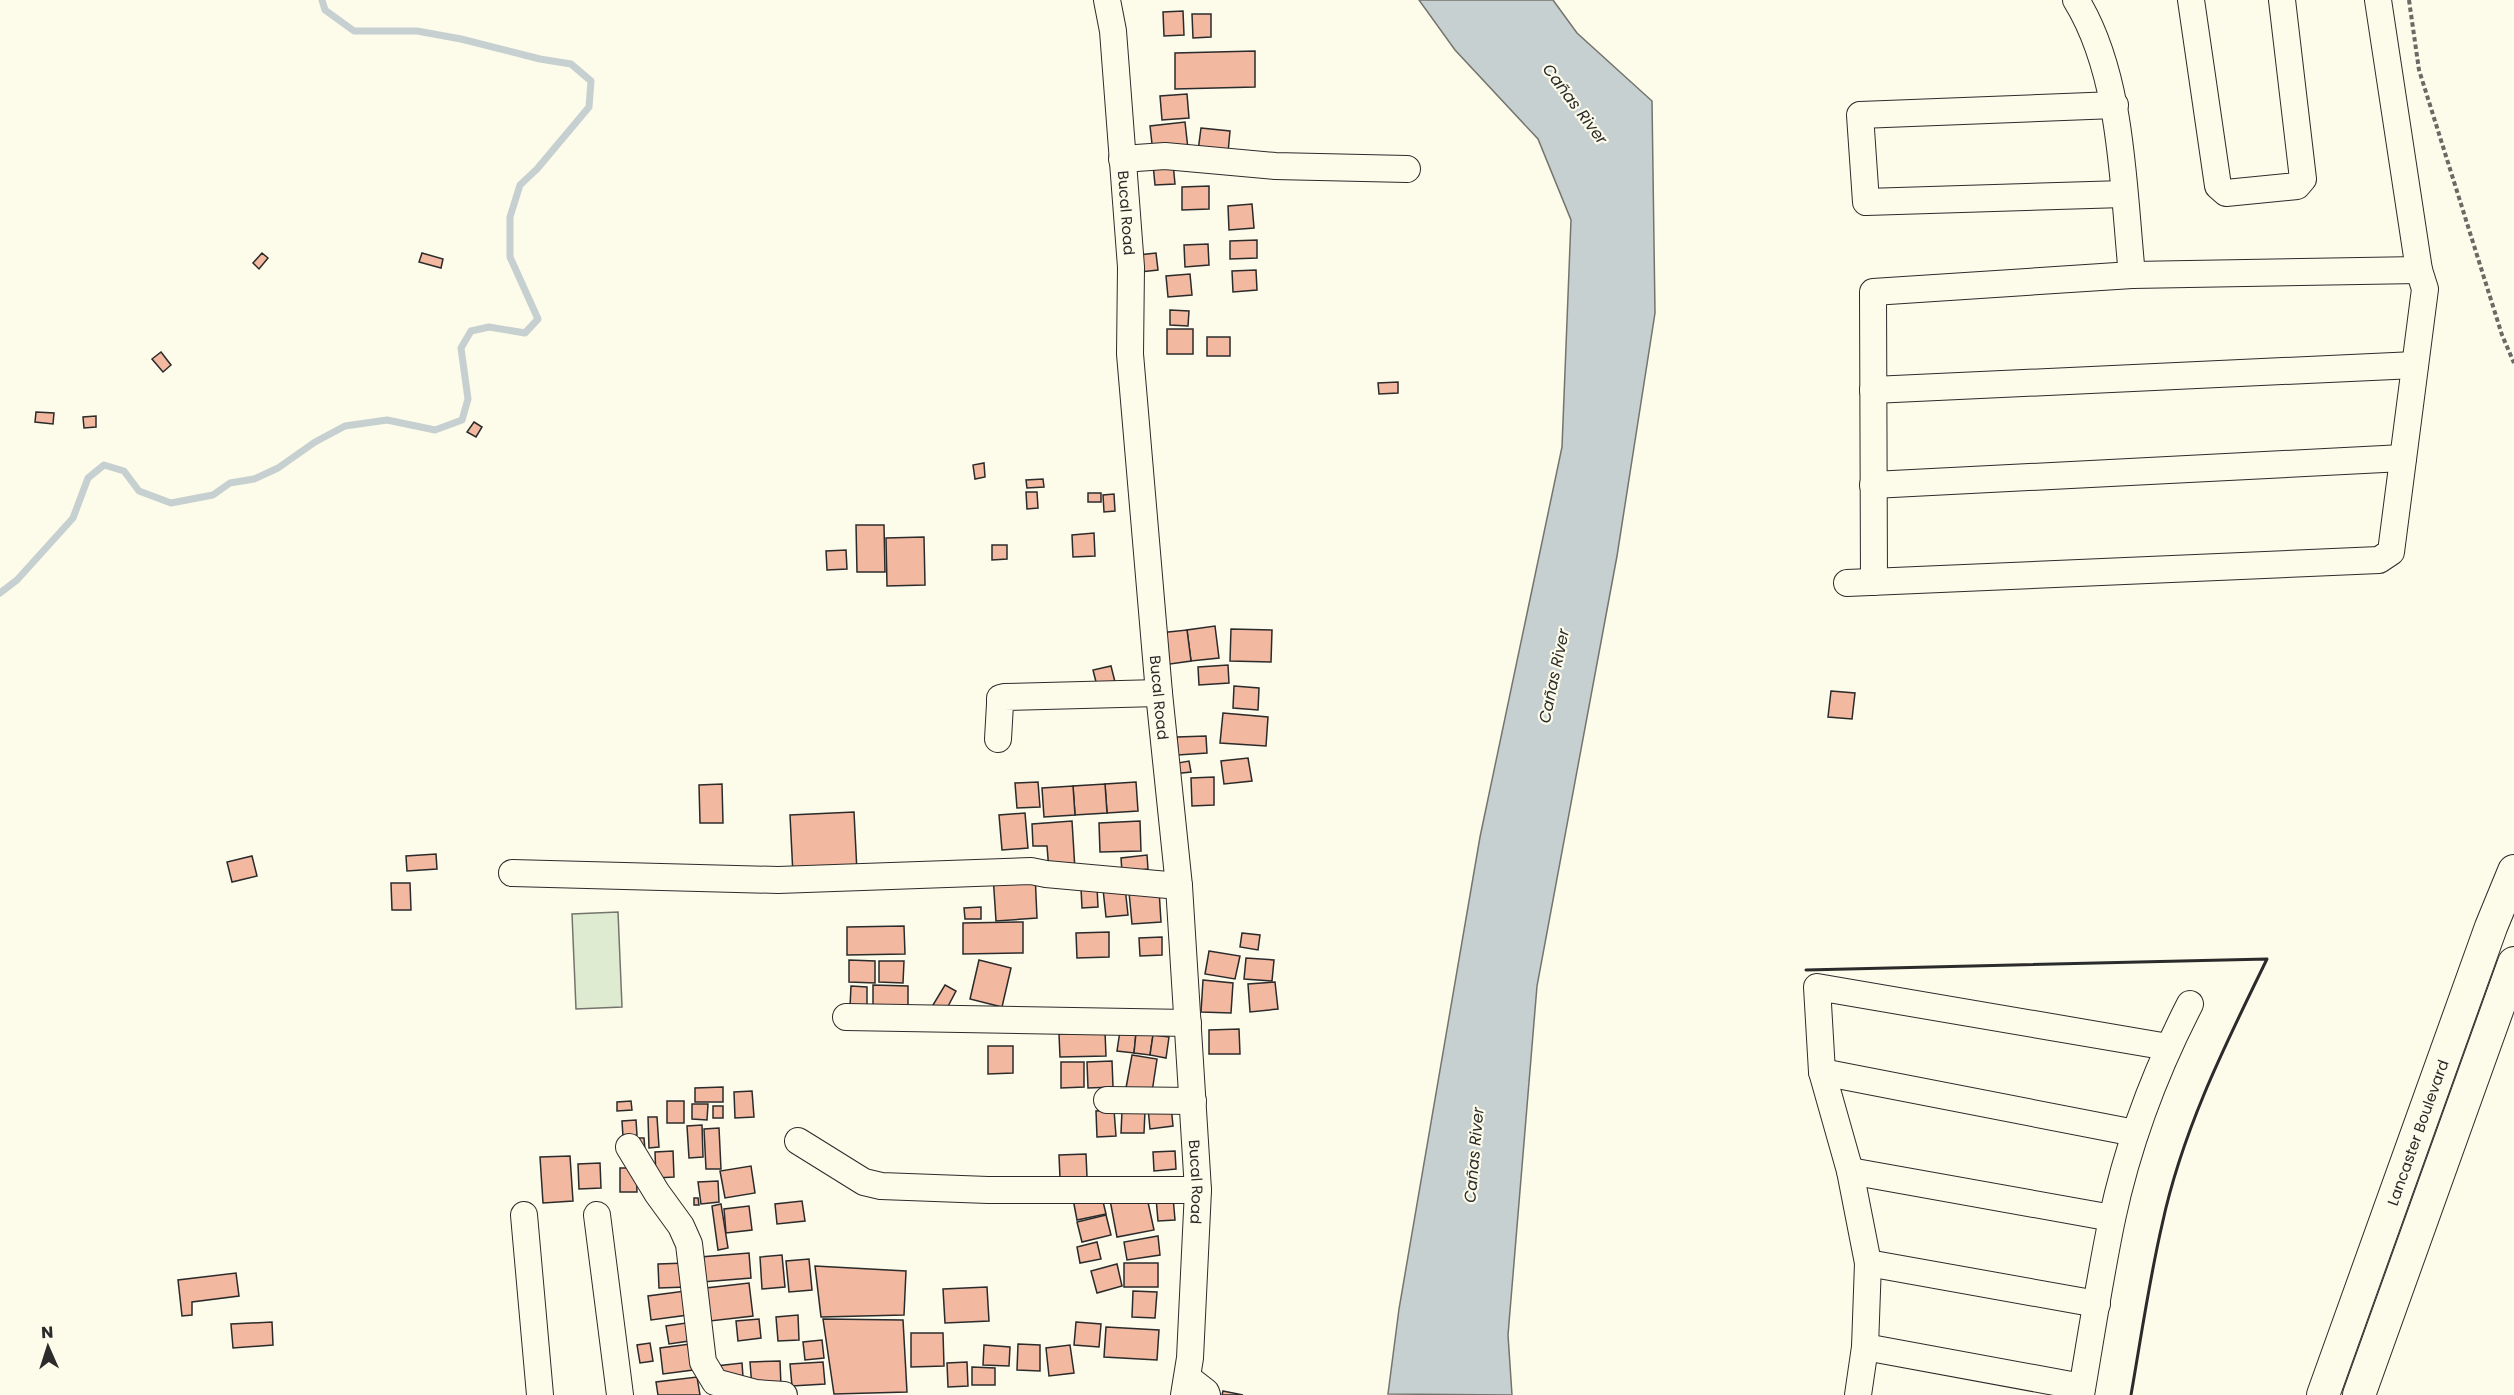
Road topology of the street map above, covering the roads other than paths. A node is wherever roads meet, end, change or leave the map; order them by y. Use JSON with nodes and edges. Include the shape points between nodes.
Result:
{"nodes":[{"id":1,"x":1107,"y":0,"type":"edge"},
{"id":2,"x":2076,"y":0,"type":"edge"},
{"id":3,"x":2191,"y":0,"type":"edge"},
{"id":4,"x":2282,"y":0,"type":"edge"},
{"id":5,"x":2378,"y":0,"type":"edge"},
{"id":6,"x":2115,"y":105,"type":"junction"},
{"id":7,"x":1122,"y":159,"type":"junction"},
{"id":8,"x":1407,"y":170,"type":"dead end"},
{"id":9,"x":2124,"y":194,"type":"junction"},
{"id":10,"x":2419,"y":270,"type":"junction"},
{"id":11,"x":2132,"y":275,"type":"junction"},
{"id":12,"x":2415,"y":365,"type":"junction"},
{"id":13,"x":1873,"y":390,"type":"junction"},
{"id":14,"x":2403,"y":458,"type":"junction"},
{"id":15,"x":1873,"y":485,"type":"junction"},
{"id":16,"x":1874,"y":582,"type":"junction"},
{"id":17,"x":1847,"y":583,"type":"dead end"},
{"id":18,"x":1159,"y":693,"type":"junction"},
{"id":19,"x":998,"y":739,"type":"dead end"},
{"id":20,"x":2514,"y":871,"type":"edge"},
{"id":21,"x":512,"y":873,"type":"dead end"},
{"id":22,"x":1179,"y":885,"type":"junction"},
{"id":23,"x":2514,"y":963,"type":"edge"},
{"id":24,"x":2190,"y":1004,"type":"dead end"},
{"id":25,"x":846,"y":1017,"type":"dead end"},
{"id":26,"x":1188,"y":1023,"type":"junction"},
{"id":27,"x":2168,"y":1047,"type":"junction"},
{"id":28,"x":1822,"y":1072,"type":"junction"},
{"id":29,"x":1107,"y":1100,"type":"dead end"},
{"id":30,"x":1192,"y":1101,"type":"junction"},
{"id":31,"x":2135,"y":1132,"type":"junction"},
{"id":32,"x":798,"y":1141,"type":"dead end"},
{"id":33,"x":628,"y":1147,"type":"dead end"},
{"id":34,"x":1850,"y":1172,"type":"junction"},
{"id":35,"x":1198,"y":1190,"type":"junction"},
{"id":36,"x":524,"y":1215,"type":"dead end"},
{"id":37,"x":597,"y":1215,"type":"dead end"},
{"id":38,"x":2112,"y":1218,"type":"junction"},
{"id":39,"x":1868,"y":1263,"type":"junction"},
{"id":40,"x":2097,"y":1304,"type":"junction"},
{"id":41,"x":1865,"y":1347,"type":"junction"},
{"id":42,"x":1186,"y":1386,"type":"edge"},
{"id":43,"x":715,"y":1389,"type":"edge"},
{"id":44,"x":2082,"y":1391,"type":"edge"},
{"id":45,"x":540,"y":1395,"type":"edge"},
{"id":46,"x":620,"y":1395,"type":"edge"},
{"id":47,"x":784,"y":1395,"type":"edge"},
{"id":48,"x":1207,"y":1395,"type":"edge"},
{"id":49,"x":1858,"y":1395,"type":"edge"},
{"id":50,"x":2323,"y":1395,"type":"edge"},
{"id":51,"x":2359,"y":1395,"type":"edge"}],
"edges":[{"from":1,"to":7,"type":"street","name":"Bucal Road","via":[[1113,31]]},
{"from":2,"to":6,"type":"street","via":[[2089,21]]},
{"from":3,"to":4,"type":"street","via":[[2218,186],[2226,193],[2297,186],[2303,178]]},
{"from":5,"to":10,"type":"street"},
{"from":6,"to":9,"type":"street"},
{"from":6,"to":9,"type":"street","via":[[1860,115],[1866,202]]},
{"from":7,"to":8,"type":"street","via":[[1165,156],[1275,166]]},
{"from":7,"to":18,"type":"street","name":"Bucal Road","via":[[1131,267],[1130,354]]},
{"from":9,"to":11,"type":"street"},
{"from":10,"to":11,"type":"street"},
{"from":10,"to":12,"type":"street","via":[[2426,289]]},
{"from":11,"to":13,"type":"street","via":[[1873,292]]},
{"from":12,"to":13,"type":"street"},
{"from":12,"to":14,"type":"street"},
{"from":13,"to":15,"type":"street"},
{"from":14,"to":15,"type":"street"},
{"from":14,"to":16,"type":"street","via":[[2391,552],[2379,560]]},
{"from":15,"to":16,"type":"street"},
{"from":16,"to":17,"type":"street"},
{"from":18,"to":19,"type":"street","via":[[1000,698]]},
{"from":18,"to":22,"type":"street","name":"Bucal Road"},
{"from":20,"to":50,"type":"main road","name":"Lancaster Boulevard","via":[[2490,927]]},
{"from":21,"to":22,"type":"street","via":[[778,880],[1031,871]]},
{"from":22,"to":26,"type":"street","name":"Bucal Road"},
{"from":23,"to":51,"type":"main road"},
{"from":24,"to":27,"type":"street"},
{"from":25,"to":26,"type":"street"},
{"from":26,"to":30,"type":"street","name":"Bucal Road"},
{"from":27,"to":28,"type":"street","via":[[1817,987]]},
{"from":27,"to":31,"type":"street"},
{"from":28,"to":31,"type":"street"},
{"from":28,"to":34,"type":"street"},
{"from":29,"to":30,"type":"street"},
{"from":30,"to":35,"type":"street","name":"Bucal Road"},
{"from":31,"to":38,"type":"street"},
{"from":32,"to":35,"type":"street","via":[[864,1182],[881,1186]]},
{"from":33,"to":43,"type":"street","via":[[689,1244],[703,1362]]},
{"from":34,"to":38,"type":"street"},
{"from":34,"to":39,"type":"street"},
{"from":35,"to":42,"type":"street","name":"Bucal Road"},
{"from":36,"to":45,"type":"street"},
{"from":37,"to":46,"type":"street"},
{"from":38,"to":40,"type":"street"},
{"from":39,"to":40,"type":"street"},
{"from":39,"to":41,"type":"street"},
{"from":40,"to":44,"type":"street"},
{"from":41,"to":44,"type":"street"},
{"from":41,"to":49,"type":"street"},
{"from":42,"to":48,"type":"street"},
{"from":43,"to":47,"type":"street"}]}
